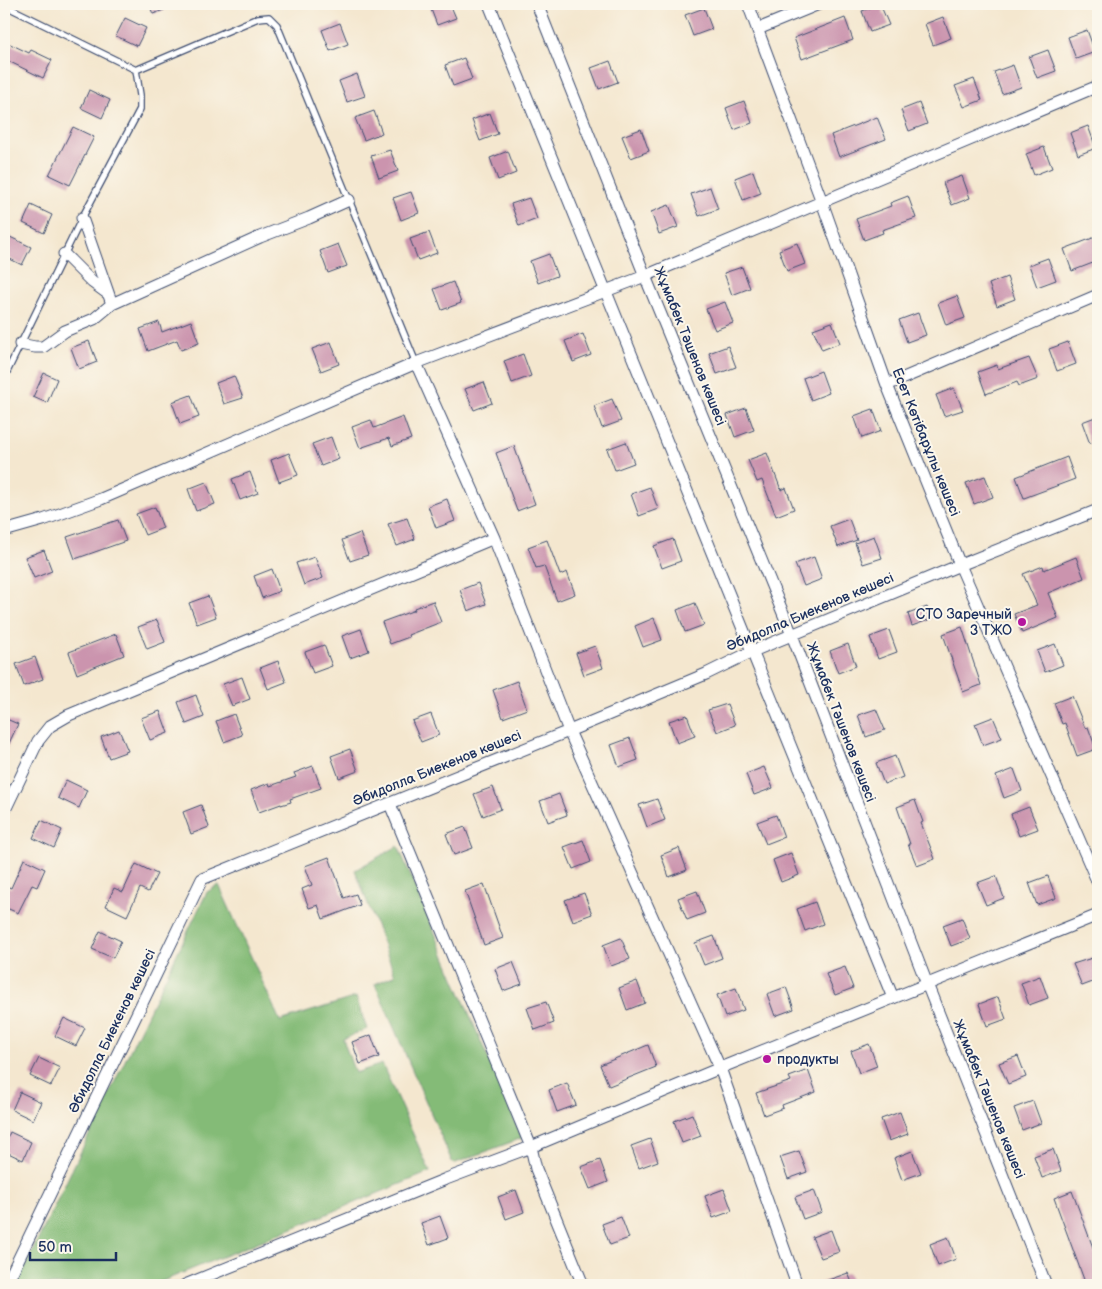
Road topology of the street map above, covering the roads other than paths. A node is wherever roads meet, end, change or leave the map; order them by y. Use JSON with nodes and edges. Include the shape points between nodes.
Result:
{"nodes":[{"id":1,"x":489,"y":4,"type":"edge"},
{"id":2,"x":537,"y":4,"type":"edge"},
{"id":3,"x":748,"y":4,"type":"edge"},
{"id":4,"x":819,"y":4,"type":"edge"},
{"id":5,"x":4,"y":7,"type":"edge"},
{"id":6,"x":758,"y":29,"type":"junction"},
{"id":7,"x":136,"y":70,"type":"junction"},
{"id":8,"x":1098,"y":86,"type":"edge"},
{"id":9,"x":349,"y":200,"type":"junction"},
{"id":10,"x":822,"y":202,"type":"junction"},
{"id":11,"x":82,"y":218,"type":"junction"},
{"id":12,"x":64,"y":254,"type":"junction"},
{"id":13,"x":645,"y":276,"type":"junction"},
{"id":14,"x":606,"y":291,"type":"junction"},
{"id":15,"x":107,"y":293,"type":"junction"},
{"id":16,"x":1098,"y":295,"type":"edge"},
{"id":17,"x":112,"y":304,"type":"junction"},
{"id":18,"x":20,"y":344,"type":"junction"},
{"id":19,"x":416,"y":363,"type":"junction"},
{"id":20,"x":4,"y":378,"type":"edge"},
{"id":21,"x":887,"y":385,"type":"junction"},
{"id":22,"x":1098,"y":510,"type":"edge"},
{"id":23,"x":4,"y":531,"type":"edge"},
{"id":24,"x":494,"y":538,"type":"junction"},
{"id":25,"x":960,"y":565,"type":"junction"},
{"id":26,"x":792,"y":636,"type":"junction"},
{"id":27,"x":753,"y":652,"type":"junction"},
{"id":28,"x":569,"y":731,"type":"junction"},
{"id":29,"x":390,"y":804,"type":"junction"},
{"id":30,"x":4,"y":812,"type":"edge"},
{"id":31,"x":1098,"y":883,"type":"edge"},
{"id":32,"x":1098,"y":915,"type":"edge"},
{"id":33,"x":927,"y":984,"type":"junction"},
{"id":34,"x":893,"y":998,"type":"junction"},
{"id":35,"x":720,"y":1068,"type":"junction"},
{"id":36,"x":531,"y":1146,"type":"junction"},
{"id":37,"x":6,"y":1285,"type":"edge"},
{"id":38,"x":185,"y":1285,"type":"edge"},
{"id":39,"x":583,"y":1285,"type":"edge"},
{"id":40,"x":797,"y":1285,"type":"edge"},
{"id":41,"x":1046,"y":1285,"type":"edge"}],
"edges":[{"from":1,"to":14,"type":"street"},
{"from":2,"to":13,"type":"street","name":"Жұмабек Тәшенов көшесі"},
{"from":3,"to":6,"type":"street","name":"Есет Көтібарұлы көшесі"},
{"from":4,"to":6,"type":"street"},
{"from":5,"to":7,"type":"lane"},
{"from":6,"to":10,"type":"street","name":"Есет Көтібарұлы көшесі"},
{"from":7,"to":9,"type":"lane","via":[[258,18],[269,17],[277,25]]},
{"from":7,"to":11,"type":"lane","via":[[140,109]]},
{"from":8,"to":10,"type":"street"},
{"from":9,"to":17,"type":"street"},
{"from":9,"to":19,"type":"lane"},
{"from":10,"to":13,"type":"street"},
{"from":10,"to":21,"type":"street","name":"Есет Көтібарұлы көшесі"},
{"from":11,"to":12,"type":"lane"},
{"from":11,"to":15,"type":"street"},
{"from":12,"to":15,"type":"street"},
{"from":12,"to":18,"type":"lane"},
{"from":13,"to":14,"type":"street"},
{"from":13,"to":26,"type":"street","name":"Жұмабек Тәшенов көшесі"},
{"from":14,"to":19,"type":"street"},
{"from":14,"to":27,"type":"street"},
{"from":15,"to":17,"type":"street"},
{"from":16,"to":21,"type":"street"},
{"from":17,"to":18,"type":"street","via":[[94,319],[65,331],[43,347]]},
{"from":18,"to":20,"type":"lane"},
{"from":19,"to":23,"type":"street","via":[[101,499]]},
{"from":19,"to":24,"type":"street"},
{"from":21,"to":25,"type":"street","name":"Есет Көтібарұлы көшесі"},
{"from":22,"to":25,"type":"street","name":"Әбидолла Биекенов көшесі"},
{"from":24,"to":28,"type":"street"},
{"from":24,"to":30,"type":"street","via":[[69,715],[50,726],[38,741]]},
{"from":25,"to":26,"type":"street","name":"Әбидолла Биекенов көшесі"},
{"from":25,"to":31,"type":"street","name":"Есет Көтібарұлы көшесі"},
{"from":26,"to":27,"type":"street","name":"Әбидолла Биекенов көшесі"},
{"from":26,"to":33,"type":"street","name":"Жұмабек Тәшенов көшесі"},
{"from":27,"to":28,"type":"street","name":"Әбидолла Биекенов көшесі"},
{"from":27,"to":34,"type":"street"},
{"from":28,"to":29,"type":"street","name":"Әбидолла Биекенов көшесі"},
{"from":28,"to":35,"type":"street"},
{"from":29,"to":36,"type":"street"},
{"from":29,"to":37,"type":"street","name":"Әбидолла Биекенов көшесі","via":[[202,879]]},
{"from":32,"to":33,"type":"street"},
{"from":33,"to":34,"type":"street"},
{"from":33,"to":41,"type":"street","name":"Жұмабек Тәшенов көшесі"},
{"from":34,"to":35,"type":"street"},
{"from":35,"to":36,"type":"street"},
{"from":35,"to":40,"type":"street"},
{"from":36,"to":38,"type":"street"},
{"from":36,"to":39,"type":"street","via":[[536,1169]]}]}
